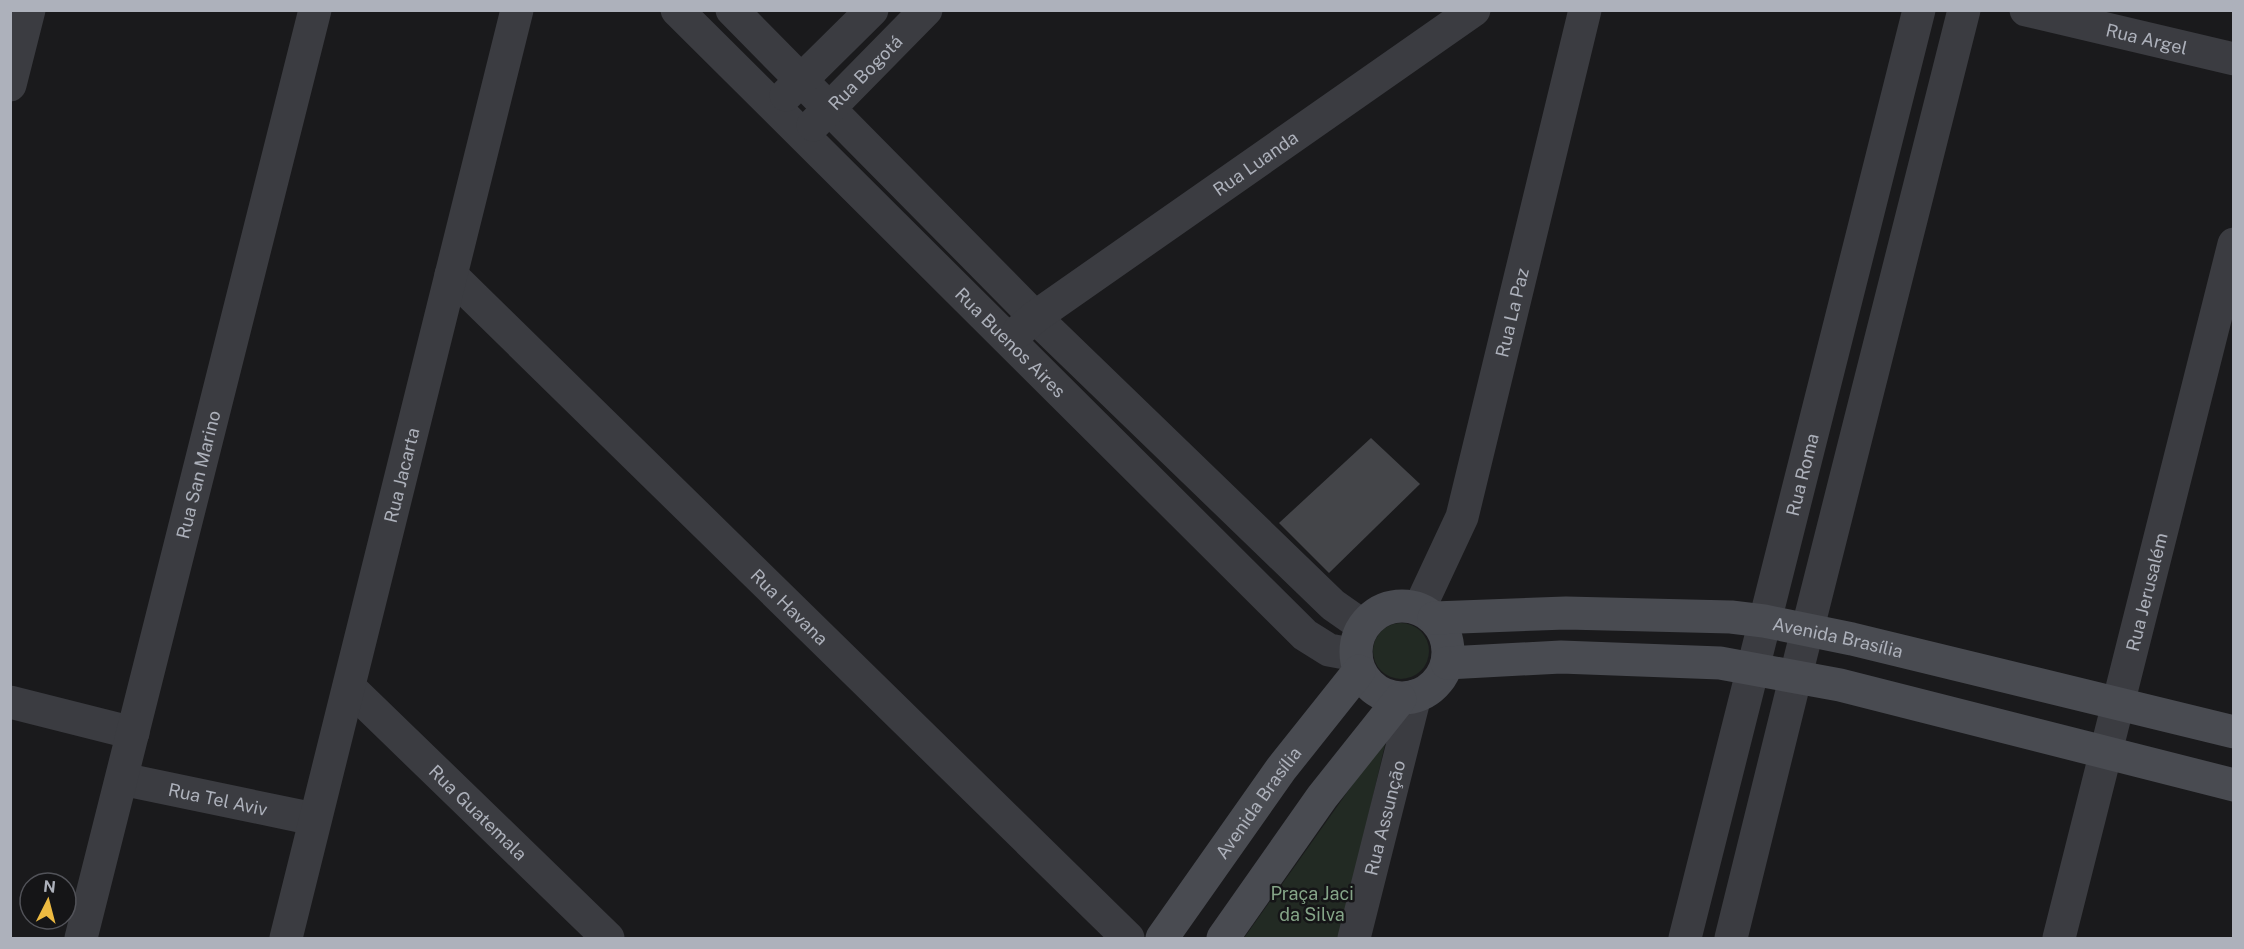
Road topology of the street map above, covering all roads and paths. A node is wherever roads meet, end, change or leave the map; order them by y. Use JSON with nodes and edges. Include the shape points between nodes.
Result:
{"nodes":[{"id":1,"x":29,"y":10,"type":"edge"},
{"id":2,"x":315,"y":10,"type":"edge"},
{"id":3,"x":518,"y":10,"type":"edge"},
{"id":4,"x":677,"y":10,"type":"edge"},
{"id":5,"x":732,"y":10,"type":"edge"},
{"id":6,"x":872,"y":10,"type":"edge"},
{"id":7,"x":926,"y":10,"type":"edge"},
{"id":8,"x":1474,"y":10,"type":"edge"},
{"id":9,"x":1585,"y":10,"type":"edge"},
{"id":10,"x":1919,"y":10,"type":"edge"},
{"id":11,"x":1964,"y":10,"type":"edge"},
{"id":12,"x":2026,"y":10,"type":"edge"},
{"id":13,"x":2234,"y":59,"type":"edge"},
{"id":14,"x":800,"y":80,"type":"junction"},
{"id":15,"x":10,"y":85,"type":"edge"},
{"id":16,"x":775,"y":108,"type":"junction"},
{"id":17,"x":829,"y":110,"type":"junction"},
{"id":18,"x":804,"y":135,"type":"junction"},
{"id":19,"x":2234,"y":244,"type":"edge"},
{"id":20,"x":451,"y":275,"type":"junction"},
{"id":21,"x":1035,"y":317,"type":"junction"},
{"id":22,"x":1008,"y":340,"type":"junction"},
{"id":23,"x":1427,"y":614,"type":"junction"},
{"id":24,"x":1764,"y":621,"type":"junction"},
{"id":25,"x":1808,"y":630,"type":"junction"},
{"id":26,"x":1359,"y":651,"type":"junction"},
{"id":27,"x":1447,"y":663,"type":"junction"},
{"id":28,"x":1752,"y":668,"type":"junction"},
{"id":29,"x":1796,"y":676,"type":"junction"},
{"id":30,"x":349,"y":687,"type":"junction"},
{"id":31,"x":1407,"y":697,"type":"junction"},
{"id":32,"x":10,"y":702,"type":"edge"},
{"id":33,"x":2119,"y":704,"type":"junction"},
{"id":34,"x":2234,"y":732,"type":"edge"},
{"id":35,"x":133,"y":733,"type":"junction"},
{"id":36,"x":2107,"y":753,"type":"junction"},
{"id":37,"x":122,"y":779,"type":"junction"},
{"id":38,"x":2234,"y":785,"type":"edge"},
{"id":39,"x":314,"y":819,"type":"junction"},
{"id":40,"x":81,"y":939,"type":"edge"},
{"id":41,"x":286,"y":939,"type":"edge"},
{"id":42,"x":608,"y":939,"type":"edge"},
{"id":43,"x":1128,"y":939,"type":"edge"},
{"id":44,"x":1162,"y":939,"type":"edge"},
{"id":45,"x":1223,"y":939,"type":"edge"},
{"id":46,"x":1354,"y":939,"type":"edge"},
{"id":47,"x":1685,"y":939,"type":"edge"},
{"id":48,"x":1731,"y":939,"type":"edge"},
{"id":49,"x":2060,"y":939,"type":"edge"}],
"edges":[{"from":1,"to":15,"type":"street"},
{"from":2,"to":35,"type":"street","name":"Rua San Marino"},
{"from":3,"to":20,"type":"street","name":"Rua Jacarta"},
{"from":4,"to":16,"type":"street","name":"Rua Buenos Aires"},
{"from":5,"to":14,"type":"street","name":"Rua Buenos Aires"},
{"from":6,"to":14,"type":"street"},
{"from":7,"to":17,"type":"street","name":"Rua Bogotá"},
{"from":8,"to":21,"type":"street","name":"Rua Luanda"},
{"from":9,"to":23,"type":"street","name":"Rua La Paz","via":[[1462,517]]},
{"from":10,"to":24,"type":"street","name":"Rua Roma"},
{"from":11,"to":25,"type":"street"},
{"from":12,"to":13,"type":"street","name":"Rua Argel"},
{"from":14,"to":16,"type":"street"},
{"from":14,"to":17,"type":"street","name":"Rua Buenos Aires"},
{"from":16,"to":18,"type":"street","name":"Rua Buenos Aires"},
{"from":17,"to":18,"type":"street","name":"Rua Bogotá"},
{"from":17,"to":21,"type":"street","name":"Rua Buenos Aires"},
{"from":18,"to":22,"type":"street","name":"Rua Buenos Aires"},
{"from":19,"to":33,"type":"street","name":"Rua Jerusalém"},
{"from":20,"to":30,"type":"street","name":"Rua Jacarta"},
{"from":20,"to":43,"type":"street","name":"Rua Havana"},
{"from":21,"to":22,"type":"street","name":"Rua Luanda"},
{"from":21,"to":26,"type":"street","name":"Rua Buenos Aires","via":[[1333,605]]},
{"from":22,"to":26,"type":"street","name":"Rua Buenos Aires","via":[[1305,635],[1329,650]]},
{"from":23,"to":24,"type":"street","name":"Avenida Brasília","via":[[1566,613]]},
{"from":23,"to":26,"type":"street","via":[[1404,606],[1388,607],[1374,614]]},
{"from":23,"to":27,"type":"street","via":[[1444,631]]},
{"from":24,"to":25,"type":"street","name":"Avenida Brasília"},
{"from":24,"to":28,"type":"street","name":"Rua Roma"},
{"from":25,"to":29,"type":"street"},
{"from":25,"to":33,"type":"street","name":"Avenida Brasília"},
{"from":26,"to":31,"type":"street","via":[[1366,681],[1387,696]]},
{"from":26,"to":44,"type":"street","name":"Avenida Brasília"},
{"from":27,"to":28,"type":"street","via":[[1561,657],[1720,663]]},
{"from":27,"to":31,"type":"street","via":[[1441,677],[1429,689]]},
{"from":28,"to":29,"type":"street"},
{"from":28,"to":47,"type":"street","name":"Rua Roma"},
{"from":29,"to":36,"type":"street"},
{"from":29,"to":48,"type":"street"},
{"from":30,"to":39,"type":"street","name":"Rua Jacarta"},
{"from":30,"to":42,"type":"street","name":"Rua Guatemala"},
{"from":31,"to":45,"type":"street","via":[[1322,797]]},
{"from":31,"to":46,"type":"street","name":"Rua Assunção"},
{"from":32,"to":35,"type":"street"},
{"from":33,"to":34,"type":"street","name":"Avenida Brasília"},
{"from":33,"to":36,"type":"street","name":"Rua Jerusalém"},
{"from":35,"to":37,"type":"street","name":"Rua San Marino"},
{"from":36,"to":38,"type":"street"},
{"from":36,"to":49,"type":"street","name":"Rua Jerusalém"},
{"from":37,"to":39,"type":"street","name":"Rua Tel Aviv"},
{"from":37,"to":40,"type":"street","name":"Rua San Marino"},
{"from":39,"to":41,"type":"street","name":"Rua Jacarta"}]}
